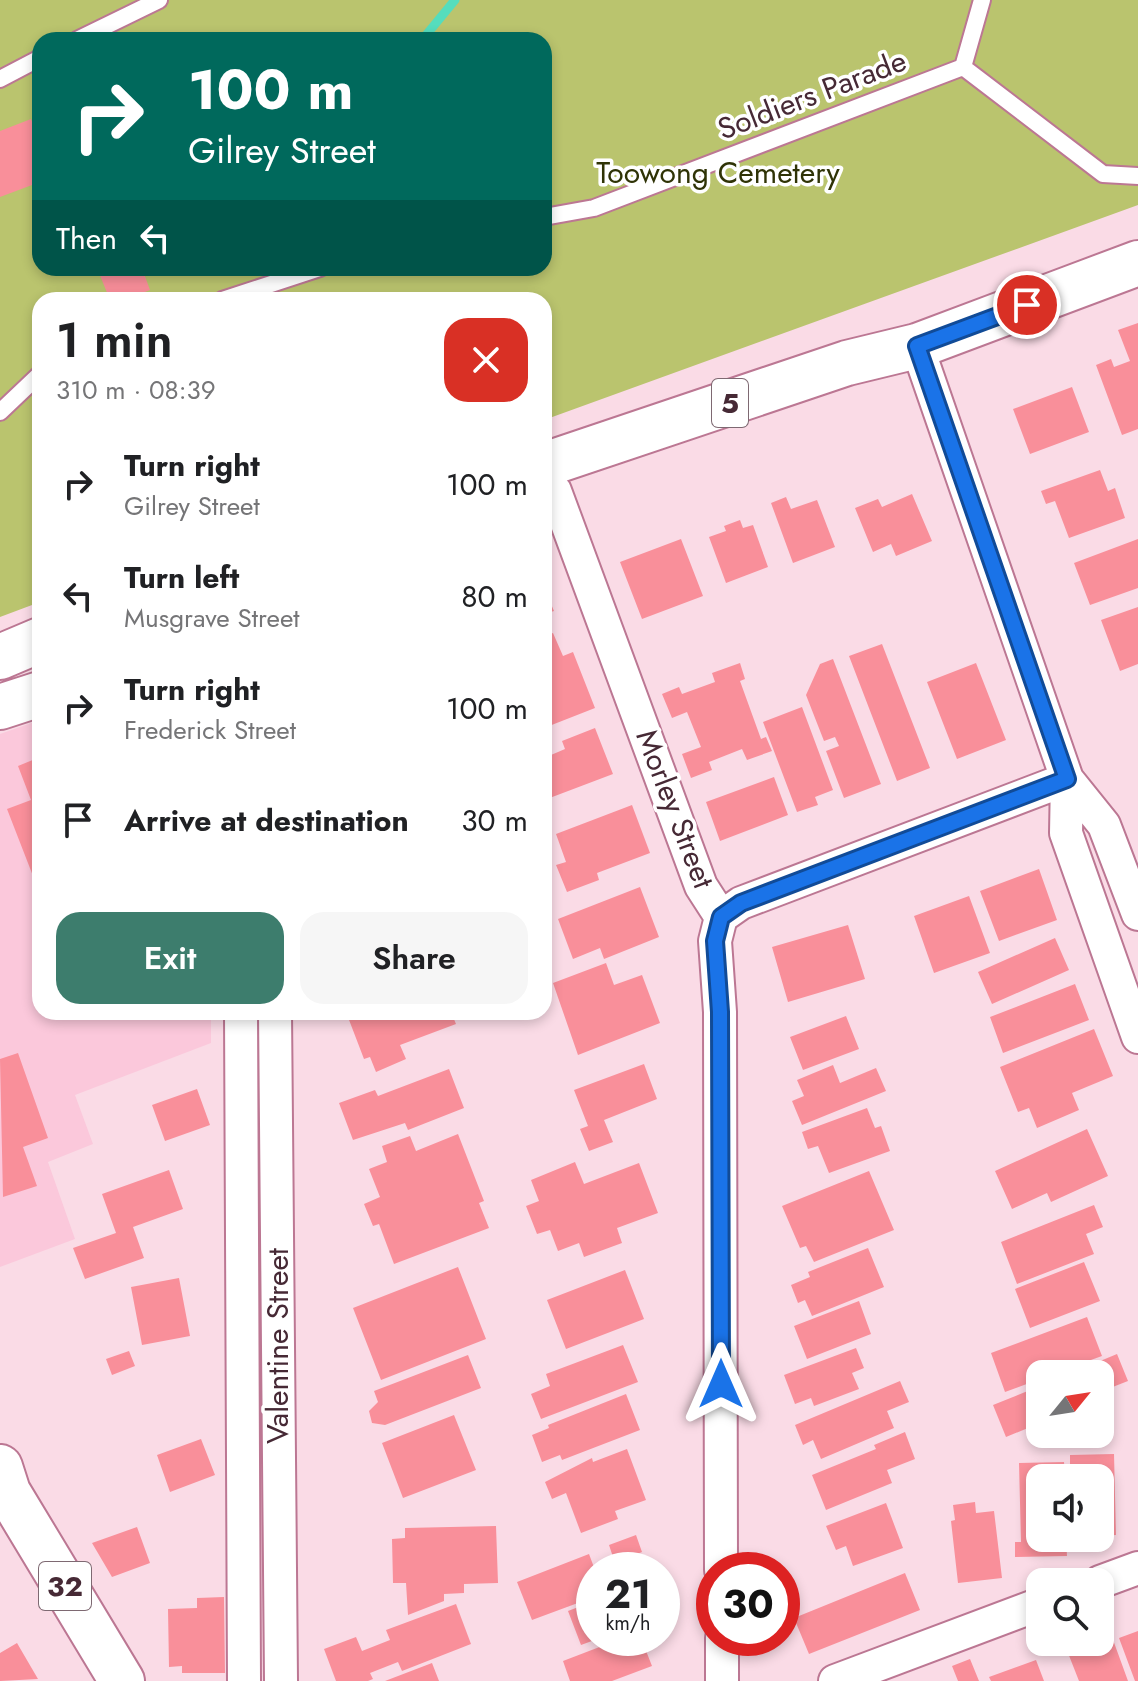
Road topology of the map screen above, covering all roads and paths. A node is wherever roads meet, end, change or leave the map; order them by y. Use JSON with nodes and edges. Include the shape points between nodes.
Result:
{"nodes":[{"id":1,"x":159,"y":0,"type":"edge"},
{"id":2,"x":982,"y":0,"type":"edge"},
{"id":3,"x":93,"y":32,"type":"edge"},
{"id":4,"x":32,"y":62,"type":"edge"},
{"id":5,"x":963,"y":67,"type":"junction"},
{"id":6,"x":0,"y":79,"type":"edge"},
{"id":7,"x":1138,"y":176,"type":"edge"},
{"id":8,"x":552,"y":216,"type":"edge"},
{"id":9,"x":1138,"y":263,"type":"edge"},
{"id":10,"x":296,"y":276,"type":"edge"},
{"id":11,"x":246,"y":292,"type":"edge"},
{"id":12,"x":917,"y":346,"type":"junction"},
{"id":13,"x":32,"y":382,"type":"edge"},
{"id":14,"x":0,"y":412,"type":"edge"},
{"id":15,"x":552,"y":484,"type":"edge"},
{"id":16,"x":552,"y":499,"type":"edge"},
{"id":17,"x":32,"y":697,"type":"edge"},
{"id":18,"x":0,"y":707,"type":"edge"},
{"id":19,"x":1067,"y":779,"type":"junction"},
{"id":20,"x":1138,"y":914,"type":"edge"},
{"id":21,"x":721,"y":917,"type":"junction"},
{"id":22,"x":241,"y":1020,"type":"edge"},
{"id":23,"x":275,"y":1020,"type":"edge"},
{"id":24,"x":1138,"y":1037,"type":"edge"},
{"id":25,"x":3,"y":1481,"type":"edge"},
{"id":26,"x":721,"y":1552,"type":"edge"},
{"id":27,"x":1138,"y":1568,"type":"edge"},
{"id":28,"x":1114,"y":1577,"type":"edge"},
{"id":29,"x":1026,"y":1609,"type":"edge"},
{"id":30,"x":722,"y":1656,"type":"edge"},
{"id":31,"x":122,"y":1681,"type":"edge"},
{"id":32,"x":244,"y":1681,"type":"edge"},
{"id":33,"x":281,"y":1681,"type":"edge"},
{"id":34,"x":722,"y":1681,"type":"edge"},
{"id":35,"x":835,"y":1681,"type":"edge"}],
"edges":[{"from":1,"to":3,"type":"lane"},
{"from":2,"to":5,"type":"lane"},
{"from":4,"to":6,"type":"lane"},
{"from":5,"to":7,"type":"lane","via":[[1103,174]]},
{"from":5,"to":8,"type":"lane","name":"Soldiers Parade","via":[[594,208]]},
{"from":9,"to":12,"type":"main road","number":"5"},
{"from":10,"to":11,"type":"lane"},
{"from":12,"to":15,"type":"main road","number":"5","via":[[855,384]]},
{"from":12,"to":19,"type":"street"},
{"from":13,"to":14,"type":"lane"},
{"from":16,"to":21,"type":"street","name":"Morley Street","via":[[701,886]]},
{"from":17,"to":18,"type":"main road"},
{"from":19,"to":20,"type":"street","via":[[1104,825]]},
{"from":19,"to":21,"type":"street","via":[[741,903]]},
{"from":19,"to":24,"type":"street","via":[[1066,833]]},
{"from":21,"to":26,"type":"street","name":"Morley Street","via":[[715,941],[720,1012]]},
{"from":22,"to":32,"type":"street","name":"Valentine Street"},
{"from":23,"to":33,"type":"street","name":"Valentine Street"},
{"from":25,"to":31,"type":"main road","number":"32"},
{"from":27,"to":28,"type":"street"},
{"from":29,"to":35,"type":"street"},
{"from":30,"to":34,"type":"street"}]}
